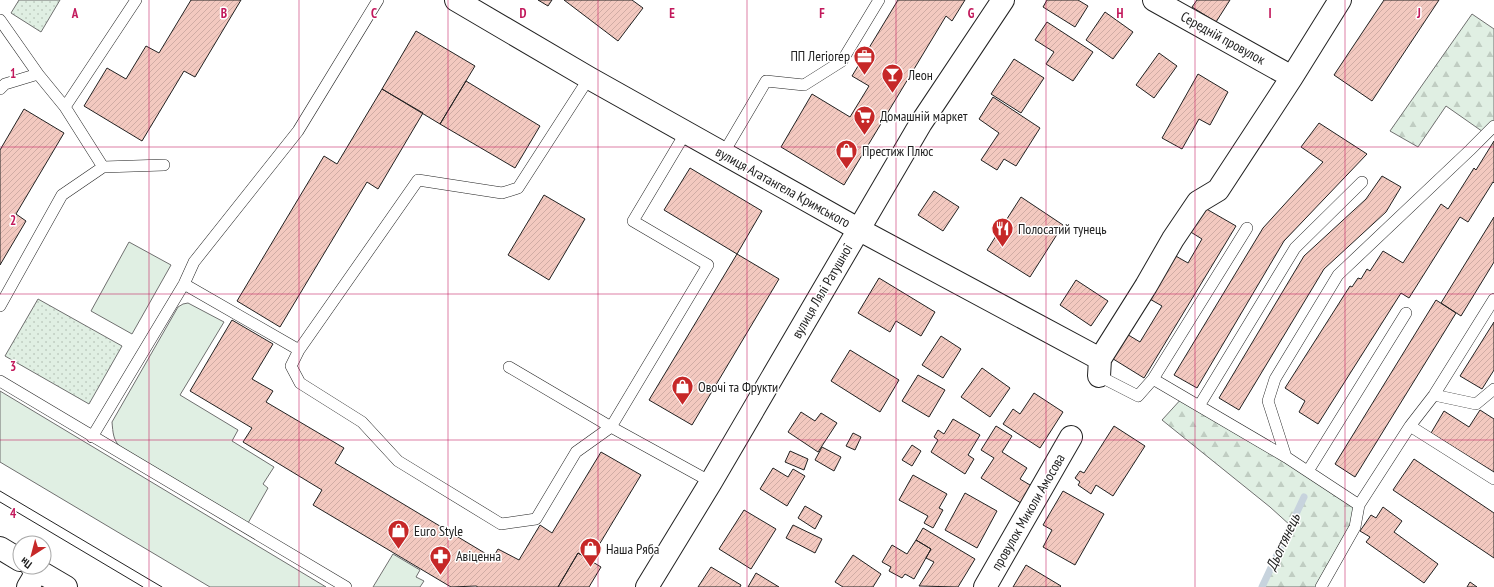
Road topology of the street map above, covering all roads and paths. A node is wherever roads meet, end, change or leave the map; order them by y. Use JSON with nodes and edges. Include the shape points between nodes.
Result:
{"nodes":[{"id":1,"x":136,"y":0,"type":"edge"},
{"id":2,"x":378,"y":0,"type":"edge"},
{"id":3,"x":456,"y":0,"type":"edge"},
{"id":4,"x":879,"y":0,"type":"edge"},
{"id":5,"x":1003,"y":0,"type":"edge"},
{"id":6,"x":1154,"y":0,"type":"edge"},
{"id":7,"x":1340,"y":0,"type":"edge"},
{"id":8,"x":0,"y":20,"type":"edge"},
{"id":9,"x":38,"y":74,"type":"junction"},
{"id":10,"x":1292,"y":77,"type":"junction"},
{"id":11,"x":589,"y":78,"type":"junction"},
{"id":12,"x":0,"y":89,"type":"edge"},
{"id":13,"x":65,"y":107,"type":"junction"},
{"id":14,"x":1494,"y":126,"type":"edge"},
{"id":15,"x":686,"y":132,"type":"junction"},
{"id":16,"x":723,"y":154,"type":"junction"},
{"id":17,"x":164,"y":165,"type":"dead end"},
{"id":18,"x":103,"y":167,"type":"junction"},
{"id":19,"x":1362,"y":182,"type":"dead end"},
{"id":20,"x":1248,"y":228,"type":"dead end"},
{"id":21,"x":858,"y":229,"type":"junction"},
{"id":22,"x":184,"y":284,"type":"junction"},
{"id":23,"x":1494,"y":299,"type":"edge"},
{"id":24,"x":0,"y":306,"type":"edge"},
{"id":25,"x":1406,"y":313,"type":"dead end"},
{"id":26,"x":299,"y":350,"type":"junction"},
{"id":27,"x":509,"y":367,"type":"dead end"},
{"id":28,"x":1100,"y":368,"type":"junction"},
{"id":29,"x":1153,"y":379,"type":"junction"},
{"id":30,"x":0,"y":381,"type":"edge"},
{"id":31,"x":1494,"y":389,"type":"edge"},
{"id":32,"x":1434,"y":395,"type":"junction"},
{"id":33,"x":1199,"y":406,"type":"junction"},
{"id":34,"x":1410,"y":426,"type":"junction"},
{"id":35,"x":612,"y":427,"type":"junction"},
{"id":36,"x":92,"y":437,"type":"junction"},
{"id":37,"x":1071,"y":437,"type":"dead end"},
{"id":38,"x":1286,"y":457,"type":"junction"},
{"id":39,"x":1308,"y":471,"type":"junction"},
{"id":40,"x":1494,"y":479,"type":"edge"},
{"id":41,"x":711,"y":482,"type":"junction"},
{"id":42,"x":1359,"y":505,"type":"junction"},
{"id":43,"x":0,"y":548,"type":"edge"},
{"id":44,"x":12,"y":558,"type":"edge"},
{"id":45,"x":38,"y":575,"type":"edge"},
{"id":46,"x":66,"y":587,"type":"edge"},
{"id":47,"x":346,"y":587,"type":"edge"},
{"id":48,"x":647,"y":587,"type":"edge"},
{"id":49,"x":985,"y":587,"type":"edge"},
{"id":50,"x":1321,"y":587,"type":"edge"}],
"edges":[{"from":1,"to":13,"type":"lane"},
{"from":2,"to":22,"type":"lane","via":[[298,131],[194,262]]},
{"from":3,"to":11,"type":"street","name":"вулиця Агатангела Кримського"},
{"from":4,"to":16,"type":"lane","via":[[842,61],[804,85],[766,82]]},
{"from":5,"to":21,"type":"street","name":"вулиця Лялі Ратушної","via":[[921,123]]},
{"from":6,"to":10,"type":"street","name":"Середній провулок"},
{"from":7,"to":10,"type":"street"},
{"from":8,"to":9,"type":"lane"},
{"from":9,"to":12,"type":"lane","via":[[5,84]]},
{"from":9,"to":13,"type":"lane"},
{"from":10,"to":28,"type":"street","via":[[1218,190],[1198,202],[1173,238]]},
{"from":11,"to":15,"type":"street","name":"вулиця Агатангела Кримського"},
{"from":11,"to":26,"type":"lane","via":[[518,188],[502,193],[418,180]]},
{"from":13,"to":18,"type":"lane"},
{"from":14,"to":38,"type":"lane","via":[[1338,275],[1275,379],[1268,401]]},
{"from":15,"to":16,"type":"street","name":"вулиця Агатангела Кримського"},
{"from":15,"to":35,"type":"lane","via":[[633,221],[708,265]]},
{"from":16,"to":21,"type":"street","name":"вулиця Агатангела Кримського"},
{"from":17,"to":18,"type":"lane"},
{"from":18,"to":24,"type":"lane","via":[[62,195]]},
{"from":19,"to":33,"type":"lane","via":[[1295,248]]},
{"from":20,"to":29,"type":"lane"},
{"from":21,"to":28,"type":"street","name":"вулиця Агатангела Кримського"},
{"from":21,"to":41,"type":"street","name":"вулиця Лялі Ратушної"},
{"from":22,"to":26,"type":"lane"},
{"from":22,"to":36,"type":"lane"},
{"from":23,"to":32,"type":"lane"},
{"from":25,"to":39,"type":"lane"},
{"from":26,"to":35,"type":"lane","via":[[291,366],[300,383],[362,422],[398,461],[501,524],[536,519],[576,452]]},
{"from":27,"to":35,"type":"lane"},
{"from":28,"to":29,"type":"lane","via":[[1138,396]]},
{"from":29,"to":33,"type":"lane"},
{"from":30,"to":36,"type":"lane"},
{"from":31,"to":32,"type":"lane","via":[[1476,404]]},
{"from":32,"to":34,"type":"lane"},
{"from":33,"to":38,"type":"lane"},
{"from":34,"to":40,"type":"lane"},
{"from":34,"to":42,"type":"lane"},
{"from":35,"to":41,"type":"lane"},
{"from":36,"to":47,"type":"lane"},
{"from":37,"to":49,"type":"street","name":"провулок Миколи Амосова"},
{"from":38,"to":39,"type":"lane"},
{"from":39,"to":42,"type":"lane"},
{"from":41,"to":48,"type":"street","name":"вулиця Лялі Ратушної"},
{"from":42,"to":50,"type":"lane","via":[[1355,527]]},
{"from":43,"to":44,"type":"street"},
{"from":45,"to":46,"type":"street"}]}
